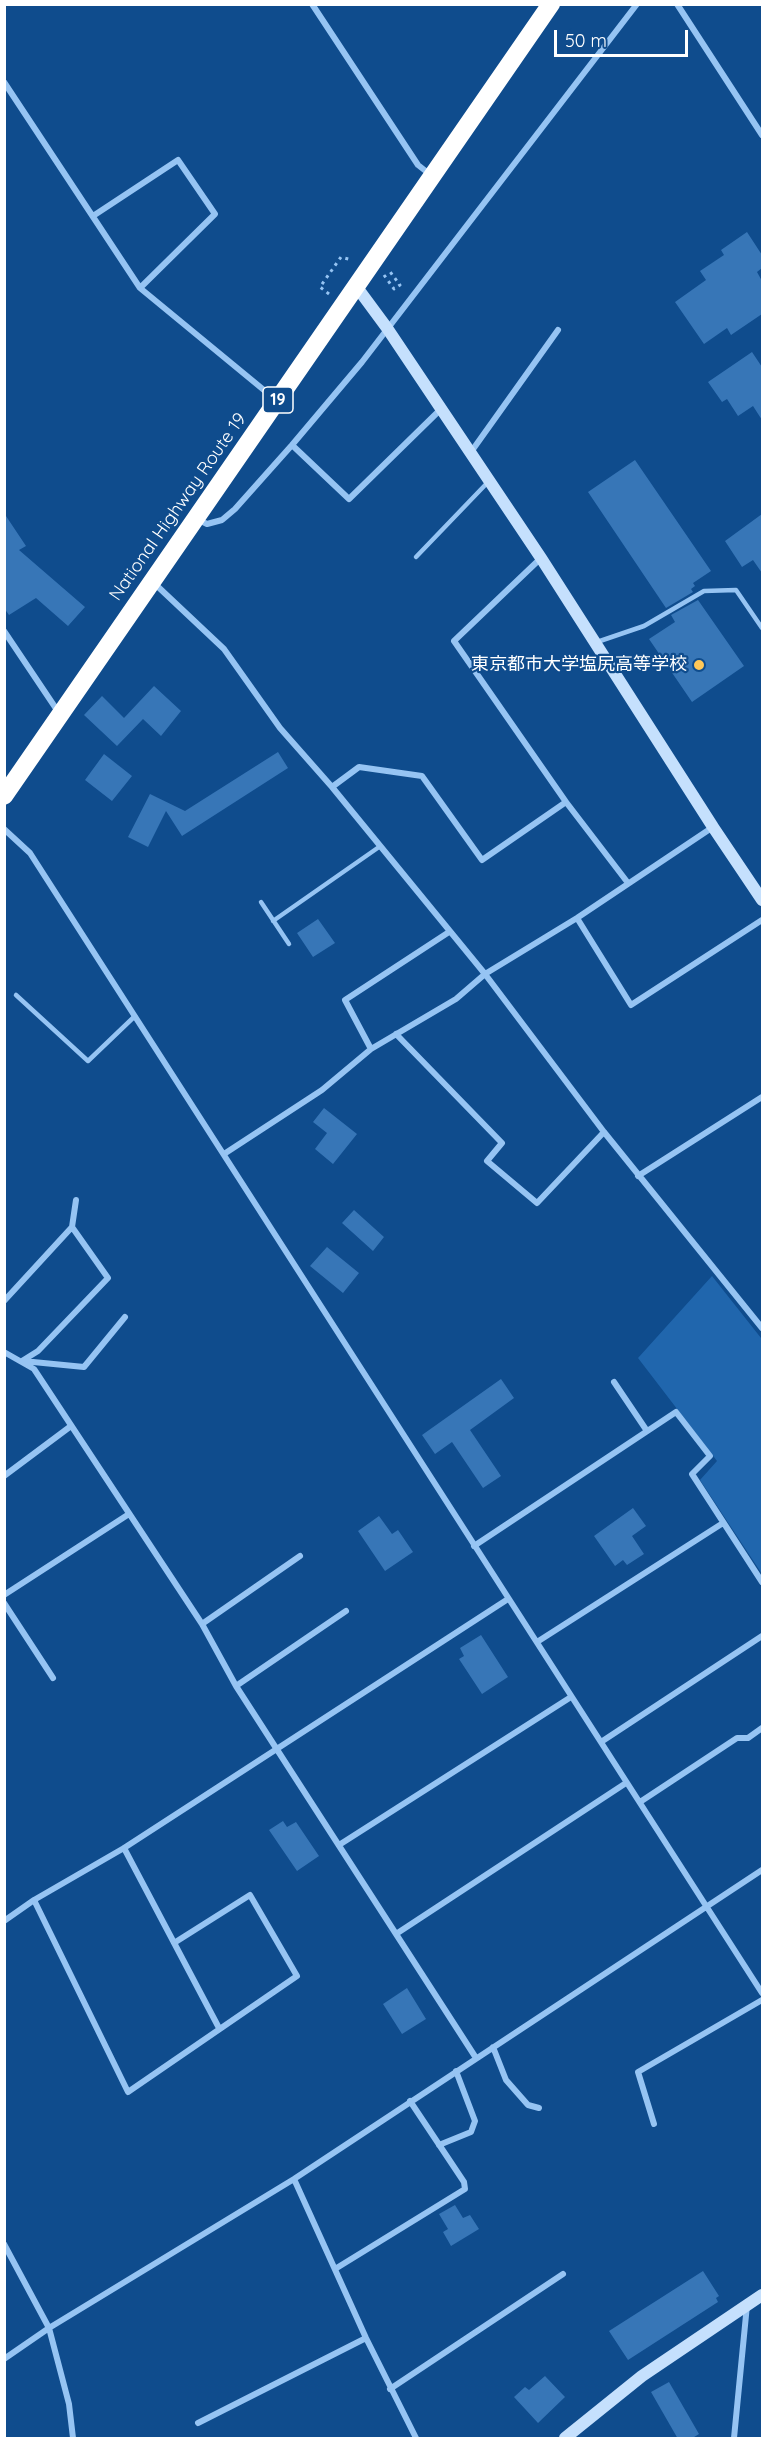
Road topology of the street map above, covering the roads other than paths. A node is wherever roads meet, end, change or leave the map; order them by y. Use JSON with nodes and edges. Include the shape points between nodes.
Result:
{"nodes":[{"id":1,"x":312,"y":4,"type":"edge"},
{"id":2,"x":551,"y":4,"type":"edge"},
{"id":3,"x":636,"y":4,"type":"edge"},
{"id":4,"x":677,"y":4,"type":"edge"},
{"id":5,"x":4,"y":82,"type":"edge"},
{"id":6,"x":762,"y":135,"type":"edge"},
{"id":7,"x":432,"y":176,"type":"junction"},
{"id":8,"x":93,"y":216,"type":"junction"},
{"id":9,"x":356,"y":286,"type":"junction"},
{"id":10,"x":140,"y":288,"type":"junction"},
{"id":11,"x":387,"y":328,"type":"junction"},
{"id":12,"x":558,"y":330,"type":"dead end"},
{"id":13,"x":277,"y":401,"type":"junction"},
{"id":14,"x":442,"y":408,"type":"junction"},
{"id":15,"x":292,"y":445,"type":"junction"},
{"id":16,"x":471,"y":452,"type":"junction"},
{"id":17,"x":490,"y":481,"type":"junction"},
{"id":18,"x":195,"y":518,"type":"junction"},
{"id":19,"x":416,"y":557,"type":"dead end"},
{"id":20,"x":541,"y":558,"type":"junction"},
{"id":21,"x":152,"y":582,"type":"junction"},
{"id":22,"x":762,"y":628,"type":"edge"},
{"id":23,"x":4,"y":631,"type":"edge"},
{"id":24,"x":595,"y":642,"type":"junction"},
{"id":25,"x":61,"y":716,"type":"junction"},
{"id":26,"x":332,"y":787,"type":"junction"},
{"id":27,"x":4,"y":796,"type":"edge"},
{"id":28,"x":566,"y":802,"type":"junction"},
{"id":29,"x":713,"y":827,"type":"junction"},
{"id":30,"x":4,"y":829,"type":"edge"},
{"id":31,"x":379,"y":847,"type":"junction"},
{"id":32,"x":628,"y":883,"type":"junction"},
{"id":33,"x":762,"y":900,"type":"edge"},
{"id":34,"x":261,"y":902,"type":"dead end"},
{"id":35,"x":577,"y":918,"type":"junction"},
{"id":36,"x":762,"y":920,"type":"edge"},
{"id":37,"x":273,"y":921,"type":"junction"},
{"id":38,"x":449,"y":932,"type":"junction"},
{"id":39,"x":289,"y":944,"type":"dead end"},
{"id":40,"x":485,"y":974,"type":"junction"},
{"id":41,"x":16,"y":995,"type":"dead end"},
{"id":42,"x":135,"y":1016,"type":"junction"},
{"id":43,"x":396,"y":1034,"type":"junction"},
{"id":44,"x":370,"y":1049,"type":"junction"},
{"id":45,"x":762,"y":1097,"type":"edge"},
{"id":46,"x":604,"y":1132,"type":"junction"},
{"id":47,"x":224,"y":1154,"type":"junction"},
{"id":48,"x":638,"y":1176,"type":"junction"},
{"id":49,"x":76,"y":1200,"type":"dead end"},
{"id":50,"x":72,"y":1227,"type":"junction"},
{"id":51,"x":4,"y":1301,"type":"edge"},
{"id":52,"x":125,"y":1317,"type":"dead end"},
{"id":53,"x":762,"y":1328,"type":"edge"},
{"id":54,"x":4,"y":1352,"type":"edge"},
{"id":55,"x":22,"y":1361,"type":"junction"},
{"id":56,"x":615,"y":1382,"type":"dead end"},
{"id":57,"x":71,"y":1426,"type":"junction"},
{"id":58,"x":647,"y":1431,"type":"junction"},
{"id":59,"x":4,"y":1476,"type":"edge"},
{"id":60,"x":129,"y":1514,"type":"junction"},
{"id":61,"x":723,"y":1523,"type":"junction"},
{"id":62,"x":474,"y":1546,"type":"junction"},
{"id":63,"x":300,"y":1556,"type":"dead end"},
{"id":64,"x":762,"y":1582,"type":"edge"},
{"id":65,"x":4,"y":1595,"type":"edge"},
{"id":66,"x":508,"y":1599,"type":"junction"},
{"id":67,"x":4,"y":1603,"type":"edge"},
{"id":68,"x":346,"y":1611,"type":"dead end"},
{"id":69,"x":202,"y":1624,"type":"junction"},
{"id":70,"x":762,"y":1636,"type":"edge"},
{"id":71,"x":537,"y":1642,"type":"junction"},
{"id":72,"x":52,"y":1678,"type":"dead end"},
{"id":73,"x":236,"y":1686,"type":"junction"},
{"id":74,"x":571,"y":1697,"type":"junction"},
{"id":75,"x":762,"y":1728,"type":"edge"},
{"id":76,"x":601,"y":1742,"type":"junction"},
{"id":77,"x":276,"y":1748,"type":"junction"},
{"id":78,"x":626,"y":1783,"type":"junction"},
{"id":79,"x":640,"y":1802,"type":"junction"},
{"id":80,"x":339,"y":1845,"type":"junction"},
{"id":81,"x":124,"y":1848,"type":"junction"},
{"id":82,"x":762,"y":1870,"type":"edge"},
{"id":83,"x":34,"y":1900,"type":"junction"},
{"id":84,"x":707,"y":1906,"type":"junction"},
{"id":85,"x":5,"y":1920,"type":"edge"},
{"id":86,"x":396,"y":1934,"type":"junction"},
{"id":87,"x":174,"y":1943,"type":"junction"},
{"id":88,"x":762,"y":1993,"type":"edge"},
{"id":89,"x":762,"y":2000,"type":"edge"},
{"id":90,"x":219,"y":2028,"type":"junction"},
{"id":91,"x":493,"y":2047,"type":"junction"},
{"id":92,"x":476,"y":2058,"type":"junction"},
{"id":93,"x":456,"y":2071,"type":"junction"},
{"id":94,"x":410,"y":2101,"type":"junction"},
{"id":95,"x":539,"y":2108,"type":"dead end"},
{"id":96,"x":654,"y":2124,"type":"dead end"},
{"id":97,"x":440,"y":2145,"type":"junction"},
{"id":98,"x":294,"y":2179,"type":"junction"},
{"id":99,"x":5,"y":2245,"type":"edge"},
{"id":100,"x":335,"y":2269,"type":"junction"},
{"id":101,"x":563,"y":2274,"type":"dead end"},
{"id":102,"x":762,"y":2295,"type":"edge"},
{"id":103,"x":747,"y":2305,"type":"junction"},
{"id":104,"x":49,"y":2328,"type":"junction"},
{"id":105,"x":366,"y":2338,"type":"junction"},
{"id":106,"x":4,"y":2359,"type":"edge"},
{"id":107,"x":390,"y":2389,"type":"junction"},
{"id":108,"x":198,"y":2423,"type":"dead end"},
{"id":109,"x":73,"y":2439,"type":"edge"},
{"id":110,"x":416,"y":2439,"type":"edge"},
{"id":111,"x":565,"y":2439,"type":"edge"},
{"id":112,"x":734,"y":2439,"type":"edge"}],
"edges":[{"from":1,"to":7,"type":"street","via":[[418,165]]},
{"from":2,"to":7,"type":"highway","name":"National Highway Route 19","number":"19"},
{"from":3,"to":11,"type":"street"},
{"from":4,"to":6,"type":"street"},
{"from":5,"to":8,"type":"street"},
{"from":7,"to":9,"type":"highway","name":"National Highway Route 19","number":"19"},
{"from":8,"to":10,"type":"street"},
{"from":8,"to":10,"type":"street","via":[[178,160],[215,214]]},
{"from":9,"to":11,"type":"street"},
{"from":9,"to":13,"type":"highway","name":"National Highway Route 19","number":"19"},
{"from":10,"to":13,"type":"street"},
{"from":11,"to":14,"type":"street"},
{"from":11,"to":15,"type":"street"},
{"from":12,"to":16,"type":"street"},
{"from":13,"to":18,"type":"highway","name":"National Highway Route 19","number":"19"},
{"from":14,"to":15,"type":"street","via":[[349,499]]},
{"from":14,"to":16,"type":"street"},
{"from":15,"to":18,"type":"street","via":[[222,520],[207,524]]},
{"from":16,"to":17,"type":"street"},
{"from":17,"to":19,"type":"lane"},
{"from":17,"to":20,"type":"street"},
{"from":18,"to":21,"type":"highway","name":"National Highway Route 19","number":"19"},
{"from":20,"to":24,"type":"street"},
{"from":20,"to":28,"type":"street","via":[[454,641]]},
{"from":21,"to":25,"type":"highway","name":"National Highway Route 19","number":"19"},
{"from":21,"to":26,"type":"street","via":[[224,649],[280,728]]},
{"from":22,"to":24,"type":"lane","via":[[736,590],[704,591],[644,626]]},
{"from":23,"to":25,"type":"street"},
{"from":24,"to":29,"type":"street"},
{"from":25,"to":27,"type":"highway","name":"National Highway Route 19","number":"19"},
{"from":26,"to":28,"type":"street","via":[[359,767],[422,776],[482,860]]},
{"from":26,"to":31,"type":"street"},
{"from":28,"to":32,"type":"street"},
{"from":29,"to":32,"type":"street"},
{"from":29,"to":33,"type":"street"},
{"from":30,"to":42,"type":"street","via":[[30,853]]},
{"from":31,"to":37,"type":"lane"},
{"from":31,"to":38,"type":"street"},
{"from":32,"to":35,"type":"street"},
{"from":34,"to":37,"type":"lane"},
{"from":35,"to":36,"type":"street","via":[[631,1005]]},
{"from":35,"to":40,"type":"street"},
{"from":37,"to":39,"type":"lane"},
{"from":38,"to":40,"type":"street"},
{"from":38,"to":44,"type":"street","via":[[345,1000]]},
{"from":40,"to":43,"type":"street","via":[[456,999]]},
{"from":40,"to":46,"type":"street"},
{"from":41,"to":42,"type":"lane","via":[[88,1061]]},
{"from":42,"to":47,"type":"street"},
{"from":43,"to":44,"type":"street"},
{"from":43,"to":46,"type":"street","via":[[502,1143],[487,1161],[537,1203]]},
{"from":44,"to":47,"type":"street","via":[[322,1090]]},
{"from":45,"to":48,"type":"street"},
{"from":46,"to":48,"type":"street"},
{"from":47,"to":62,"type":"street"},
{"from":48,"to":53,"type":"street"},
{"from":49,"to":50,"type":"street"},
{"from":50,"to":51,"type":"street"},
{"from":50,"to":55,"type":"street","via":[[108,1278],[38,1351]]},
{"from":52,"to":55,"type":"street","via":[[84,1367]]},
{"from":54,"to":55,"type":"street"},
{"from":55,"to":57,"type":"street","via":[[34,1369]]},
{"from":56,"to":58,"type":"street"},
{"from":57,"to":59,"type":"street"},
{"from":57,"to":60,"type":"street"},
{"from":58,"to":61,"type":"street","via":[[676,1412],[710,1456],[692,1474]]},
{"from":58,"to":62,"type":"street"},
{"from":60,"to":65,"type":"street"},
{"from":60,"to":69,"type":"street"},
{"from":61,"to":64,"type":"street"},
{"from":61,"to":71,"type":"street"},
{"from":62,"to":66,"type":"street"},
{"from":63,"to":69,"type":"street"},
{"from":66,"to":71,"type":"street"},
{"from":66,"to":77,"type":"street"},
{"from":67,"to":72,"type":"street"},
{"from":68,"to":73,"type":"street"},
{"from":69,"to":73,"type":"street"},
{"from":70,"to":76,"type":"street"},
{"from":71,"to":74,"type":"street"},
{"from":73,"to":77,"type":"street"},
{"from":74,"to":76,"type":"street"},
{"from":74,"to":80,"type":"street"},
{"from":75,"to":79,"type":"street","via":[[748,1738],[738,1738]]},
{"from":76,"to":78,"type":"street"},
{"from":77,"to":80,"type":"street"},
{"from":77,"to":81,"type":"street"},
{"from":78,"to":79,"type":"street"},
{"from":78,"to":86,"type":"street"},
{"from":79,"to":84,"type":"street"},
{"from":80,"to":86,"type":"street"},
{"from":81,"to":83,"type":"street"},
{"from":81,"to":87,"type":"street"},
{"from":82,"to":84,"type":"street"},
{"from":83,"to":85,"type":"street"},
{"from":83,"to":90,"type":"street","via":[[128,2092]]},
{"from":84,"to":88,"type":"street"},
{"from":84,"to":91,"type":"street"},
{"from":86,"to":92,"type":"street"},
{"from":87,"to":90,"type":"street"},
{"from":87,"to":90,"type":"street","via":[[250,1896],[297,1976]]},
{"from":89,"to":96,"type":"street","via":[[638,2072]]},
{"from":91,"to":92,"type":"street"},
{"from":91,"to":95,"type":"street","via":[[506,2080],[528,2105]]},
{"from":92,"to":93,"type":"street"},
{"from":93,"to":94,"type":"street"},
{"from":93,"to":97,"type":"street","via":[[475,2121],[471,2132]]},
{"from":94,"to":97,"type":"street"},
{"from":94,"to":98,"type":"street"},
{"from":97,"to":100,"type":"street","via":[[465,2189]]},
{"from":98,"to":100,"type":"street"},
{"from":98,"to":104,"type":"street"},
{"from":99,"to":104,"type":"street"},
{"from":100,"to":105,"type":"street"},
{"from":101,"to":107,"type":"street"},
{"from":102,"to":103,"type":"street"},
{"from":103,"to":111,"type":"street","via":[[642,2376]]},
{"from":103,"to":112,"type":"street"},
{"from":104,"to":106,"type":"street"},
{"from":104,"to":109,"type":"street","via":[[69,2404]]},
{"from":105,"to":107,"type":"street"},
{"from":105,"to":108,"type":"street"},
{"from":107,"to":110,"type":"street"}]}
